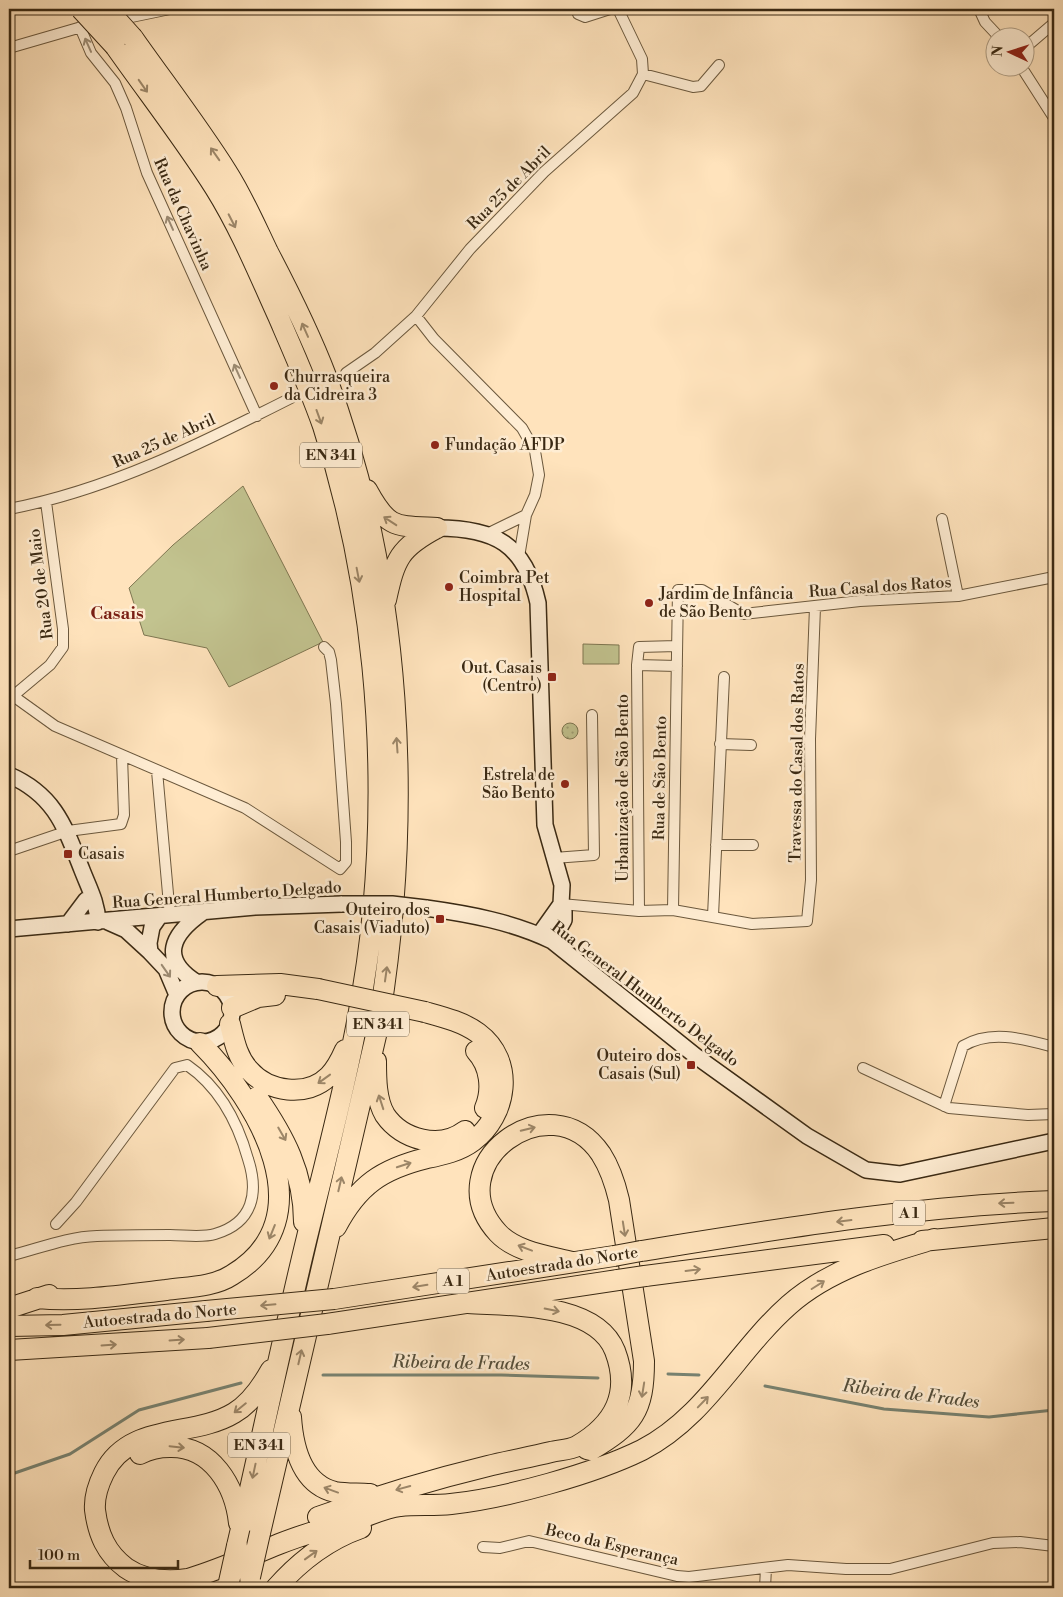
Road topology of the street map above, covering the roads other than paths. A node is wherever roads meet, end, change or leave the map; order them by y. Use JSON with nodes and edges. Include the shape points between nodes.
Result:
{"nodes":[{"id":1,"x":107,"y":9,"type":"edge"},
{"id":2,"x":170,"y":9,"type":"edge"},
{"id":3,"x":577,"y":9,"type":"edge"},
{"id":4,"x":610,"y":9,"type":"edge"},
{"id":5,"x":618,"y":9,"type":"edge"},
{"id":6,"x":979,"y":9,"type":"edge"},
{"id":7,"x":80,"y":18,"type":"edge"},
{"id":8,"x":1054,"y":23,"type":"edge"},
{"id":9,"x":991,"y":28,"type":"edge"},
{"id":10,"x":1036,"y":38,"type":"edge"},
{"id":11,"x":124,"y":42,"type":"junction"},
{"id":12,"x":9,"y":48,"type":"edge"},
{"id":13,"x":719,"y":65,"type":"dead end"},
{"id":14,"x":644,"y":74,"type":"junction"},
{"id":15,"x":1028,"y":78,"type":"edge"},
{"id":16,"x":1054,"y":118,"type":"edge"},
{"id":17,"x":416,"y":316,"type":"junction"},
{"id":18,"x":346,"y":373,"type":"dead end"},
{"id":19,"x":291,"y":398,"type":"dead end"},
{"id":20,"x":256,"y":416,"type":"junction"},
{"id":21,"x":354,"y":465,"type":"junction"},
{"id":22,"x":46,"y":502,"type":"junction"},
{"id":23,"x":9,"y":509,"type":"edge"},
{"id":24,"x":526,"y":514,"type":"junction"},
{"id":25,"x":942,"y":519,"type":"dead end"},
{"id":26,"x":507,"y":525,"type":"junction"},
{"id":27,"x":437,"y":528,"type":"junction"},
{"id":28,"x":488,"y":534,"type":"junction"},
{"id":29,"x":523,"y":535,"type":"junction"},
{"id":30,"x":519,"y":557,"type":"junction"},
{"id":31,"x":1054,"y":577,"type":"edge"},
{"id":32,"x":958,"y":596,"type":"junction"},
{"id":33,"x":815,"y":606,"type":"junction"},
{"id":34,"x":384,"y":609,"type":"junction"},
{"id":35,"x":677,"y":646,"type":"junction"},
{"id":36,"x":324,"y":647,"type":"dead end"},
{"id":37,"x":637,"y":665,"type":"junction"},
{"id":38,"x":677,"y":666,"type":"junction"},
{"id":39,"x":724,"y":677,"type":"dead end"},
{"id":40,"x":11,"y":695,"type":"edge"},
{"id":41,"x":592,"y":715,"type":"dead end"},
{"id":42,"x":720,"y":744,"type":"junction"},
{"id":43,"x":751,"y":745,"type":"dead end"},
{"id":44,"x":122,"y":756,"type":"junction"},
{"id":45,"x":157,"y":771,"type":"junction"},
{"id":46,"x":9,"y":775,"type":"edge"},
{"id":47,"x":65,"y":827,"type":"junction"},
{"id":48,"x":716,"y":845,"type":"junction"},
{"id":49,"x":753,"y":845,"type":"dead end"},
{"id":50,"x":9,"y":851,"type":"edge"},
{"id":51,"x":554,"y":858,"type":"junction"},
{"id":52,"x":90,"y":898,"type":"junction"},
{"id":53,"x":561,"y":904,"type":"junction"},
{"id":54,"x":673,"y":910,"type":"junction"},
{"id":55,"x":639,"y":911,"type":"junction"},
{"id":56,"x":202,"y":913,"type":"junction"},
{"id":57,"x":164,"y":916,"type":"junction"},
{"id":58,"x":712,"y":916,"type":"junction"},
{"id":59,"x":104,"y":921,"type":"junction"},
{"id":60,"x":68,"y":924,"type":"junction"},
{"id":61,"x":9,"y":928,"type":"edge"},
{"id":62,"x":546,"y":938,"type":"junction"},
{"id":63,"x":174,"y":945,"type":"junction"},
{"id":64,"x":150,"y":952,"type":"junction"},
{"id":65,"x":196,"y":982,"type":"junction"},
{"id":66,"x":218,"y":986,"type":"junction"},
{"id":67,"x":318,"y":994,"type":"junction"},
{"id":68,"x":177,"y":995,"type":"junction"},
{"id":69,"x":231,"y":1016,"type":"junction"},
{"id":70,"x":424,"y":1018,"type":"junction"},
{"id":71,"x":356,"y":1023,"type":"junction"},
{"id":72,"x":378,"y":1027,"type":"junction"},
{"id":73,"x":204,"y":1043,"type":"junction"},
{"id":74,"x":1054,"y":1047,"type":"edge"},
{"id":75,"x":863,"y":1068,"type":"dead end"},
{"id":76,"x":944,"y":1106,"type":"junction"},
{"id":77,"x":1054,"y":1114,"type":"edge"},
{"id":78,"x":1054,"y":1141,"type":"edge"},
{"id":79,"x":1054,"y":1201,"type":"edge"},
{"id":80,"x":56,"y":1224,"type":"dead end"},
{"id":81,"x":1054,"y":1228,"type":"edge"},
{"id":82,"x":934,"y":1239,"type":"junction"},
{"id":83,"x":325,"y":1248,"type":"junction"},
{"id":84,"x":9,"y":1256,"type":"edge"},
{"id":85,"x":302,"y":1259,"type":"junction"},
{"id":86,"x":572,"y":1262,"type":"junction"},
{"id":87,"x":468,"y":1303,"type":"junction"},
{"id":88,"x":9,"y":1308,"type":"edge"},
{"id":89,"x":9,"y":1326,"type":"edge"},
{"id":90,"x":9,"y":1350,"type":"edge"},
{"id":91,"x":279,"y":1355,"type":"junction"},
{"id":92,"x":290,"y":1405,"type":"junction"},
{"id":93,"x":575,"y":1446,"type":"junction"},
{"id":94,"x":379,"y":1495,"type":"junction"},
{"id":95,"x":430,"y":1506,"type":"junction"},
{"id":96,"x":239,"y":1541,"type":"junction"},
{"id":97,"x":1054,"y":1546,"type":"edge"},
{"id":98,"x":483,"y":1547,"type":"dead end"},
{"id":99,"x":766,"y":1568,"type":"junction"},
{"id":100,"x":239,"y":1584,"type":"edge"},
{"id":101,"x":276,"y":1588,"type":"edge"},
{"id":102,"x":765,"y":1588,"type":"edge"}],
"edges":[{"from":1,"to":11,"type":"highway","number":"EN 341","bridge":true},
{"from":2,"to":7,"type":"street"},
{"from":3,"to":4,"type":"street","via":[[578,14],[585,18]]},
{"from":5,"to":14,"type":"street","via":[[642,59]]},
{"from":6,"to":9,"type":"street"},
{"from":7,"to":11,"type":"highway","number":"EN 341","bridge":true},
{"from":7,"to":12,"type":"street"},
{"from":20,"to":7,"type":"street","name":"Rua da Chavinha","one_way":true,"via":[[147,173],[115,83],[91,53]]},
{"from":8,"to":10,"type":"street"},
{"from":21,"to":11,"type":"highway","number":"EN 341","one_way":true,"via":[[325,374],[281,276],[228,173]]},
{"from":11,"to":71,"type":"highway","number":"EN 341","one_way":true,"via":[[216,190],[264,284],[306,381],[336,470],[360,586],[380,758],[373,916]]},
{"from":13,"to":14,"type":"street","via":[[701,86],[693,88]]},
{"from":14,"to":17,"type":"street","name":"Rua 25 de Abril","via":[[633,93],[544,172],[470,249]]},
{"from":15,"to":16,"type":"street"},
{"from":17,"to":18,"type":"street","name":"Rua 25 de Abril","via":[[375,353]]},
{"from":17,"to":24,"type":"street","via":[[434,339],[522,428],[535,451],[539,475],[535,495]]},
{"from":19,"to":20,"type":"street","name":"Rua 25 de Abril"},
{"from":20,"to":22,"type":"street","name":"Rua 25 de Abril","via":[[153,465],[90,490]]},
{"from":27,"to":21,"type":"highway","one_way":true,"via":[[399,526],[385,519]]},
{"from":21,"to":34,"type":"highway","number":"EN 341"},
{"from":22,"to":23,"type":"street","name":"Rua 25 de Abril"},
{"from":22,"to":40,"type":"street","name":"Rua 20 de Maio","via":[[63,648],[36,679]]},
{"from":24,"to":26,"type":"street"},
{"from":24,"to":29,"type":"street"},
{"from":25,"to":32,"type":"street"},
{"from":26,"to":28,"type":"street"},
{"from":26,"to":29,"type":"street","via":[[518,527]]},
{"from":27,"to":28,"type":"main road","via":[[462,528]]},
{"from":27,"to":34,"type":"highway","via":[[416,539],[401,553]]},
{"from":28,"to":30,"type":"main road","via":[[499,539]]},
{"from":29,"to":30,"type":"street"},
{"from":30,"to":51,"type":"main road","via":[[533,579],[538,602],[545,825]]},
{"from":31,"to":32,"type":"street","name":"Rua Casal dos Ratos"},
{"from":32,"to":33,"type":"street","name":"Rua Casal dos Ratos","via":[[860,600]]},
{"from":33,"to":35,"type":"street","name":"Rua Casal dos Ratos","via":[[742,614],[702,590],[678,590]]},
{"from":33,"to":58,"type":"street","name":"Travessa do Casal dos Ratos","via":[[810,739],[811,880],[807,921],[752,924]]},
{"from":72,"to":34,"type":"highway","number":"EN 341","one_way":true,"via":[[393,914],[399,794]]},
{"from":35,"to":37,"type":"street","name":"Urbanização de São Bento","via":[[639,646]]},
{"from":35,"to":38,"type":"street","name":"Rua de São Bento"},
{"from":36,"to":45,"type":"street","via":[[331,660],[336,704],[346,842],[346,862],[341,869],[245,808]]},
{"from":37,"to":38,"type":"street"},
{"from":37,"to":55,"type":"street","name":"Urbanização de São Bento"},
{"from":38,"to":54,"type":"street","name":"Rua de São Bento"},
{"from":39,"to":42,"type":"street"},
{"from":40,"to":44,"type":"street","via":[[55,726]]},
{"from":41,"to":51,"type":"street","via":[[594,855]]},
{"from":42,"to":43,"type":"street"},
{"from":42,"to":48,"type":"street"},
{"from":44,"to":45,"type":"street"},
{"from":44,"to":47,"type":"street","via":[[122,824]]},
{"from":45,"to":57,"type":"street"},
{"from":46,"to":47,"type":"main road","via":[[29,784],[44,796]]},
{"from":47,"to":50,"type":"street"},
{"from":47,"to":52,"type":"main road"},
{"from":48,"to":49,"type":"street"},
{"from":48,"to":58,"type":"street"},
{"from":51,"to":53,"type":"main road","via":[[562,885]]},
{"from":52,"to":59,"type":"main road"},
{"from":52,"to":59,"type":"main road","via":[[103,907]]},
{"from":52,"to":60,"type":"main road"},
{"from":53,"to":55,"type":"street"},
{"from":53,"to":62,"type":"main road","via":[[564,920]]},
{"from":54,"to":55,"type":"street"},
{"from":54,"to":58,"type":"street"},
{"from":56,"to":57,"type":"main road","name":"Rua General Humberto Delgado"},
{"from":56,"to":62,"type":"main road","name":"Rua General Humberto Delgado","bridge":true,"via":[[392,904],[462,913]]},
{"from":56,"to":63,"type":"main road","via":[[190,922]]},
{"from":57,"to":59,"type":"main road","name":"Rua General Humberto Delgado"},
{"from":57,"to":63,"type":"main road"},
{"from":57,"to":64,"type":"main road","via":[[152,927]]},
{"from":59,"to":60,"type":"main road","name":"Rua General Humberto Delgado"},
{"from":59,"to":64,"type":"main road","via":[[126,930]]},
{"from":60,"to":61,"type":"main road","name":"Rua General Humberto Delgado"},
{"from":62,"to":78,"type":"main road","name":"Rua General Humberto Delgado","via":[[656,1026],[807,1136],[866,1170],[900,1174]]},
{"from":63,"to":65,"type":"main road","via":[[172,953],[177,966]]},
{"from":64,"to":68,"type":"main road","one_way":true,"via":[[166,968]]},
{"from":65,"to":66,"type":"main road"},
{"from":65,"to":68,"type":"main road"},
{"from":66,"to":67,"type":"highway","via":[[280,984]]},
{"from":66,"to":69,"type":"main road","via":[[229,999]]},
{"from":67,"to":69,"type":"highway","via":[[268,995]]},
{"from":67,"to":70,"type":"highway"},
{"from":68,"to":73,"type":"main road","via":[[172,1012],[177,1030],[191,1041]]},
{"from":71,"to":69,"type":"highway","one_way":true,"via":[[345,1052],[328,1078],[303,1089],[286,1090],[270,1086],[248,1070],[237,1051]]},
{"from":69,"to":73,"type":"main road","via":[[217,1039]]},
{"from":70,"to":72,"type":"highway","one_way":true,"via":[[471,1045],[488,1070],[490,1089],[486,1106],[477,1122],[460,1135],[444,1141],[410,1136],[385,1114],[378,1097],[376,1076]]},
{"from":83,"to":70,"type":"highway","one_way":true,"via":[[344,1213],[370,1182],[386,1171],[447,1153],[471,1142],[487,1129],[498,1112],[503,1078],[500,1063],[491,1047],[479,1034],[462,1024]]},
{"from":71,"to":85,"type":"highway","number":"EN 341"},
{"from":83,"to":72,"type":"highway","number":"EN 341","one_way":true},
{"from":73,"to":85,"type":"highway","one_way":true,"via":[[233,1064],[288,1145],[304,1205]]},
{"from":73,"to":88,"type":"highway","one_way":true,"via":[[240,1093],[269,1145],[280,1191],[278,1215],[264,1250],[230,1277],[208,1284],[180,1288],[114,1285],[65,1290]]},
{"from":74,"to":76,"type":"street","via":[[1019,1038],[973,1040],[963,1046]]},
{"from":75,"to":76,"type":"street"},
{"from":76,"to":77,"type":"street","via":[[974,1112]]},
{"from":79,"to":86,"type":"highway","name":"Autoestrada do Norte","number":"A 1","one_way":true,"bridge":true,"via":[[932,1210]]},
{"from":80,"to":84,"type":"street","via":[[76,1202],[175,1068],[187,1065],[197,1072],[220,1098],[243,1140],[253,1174],[252,1204],[239,1224],[214,1234],[96,1236],[56,1242]]},
{"from":81,"to":82,"type":"highway","name":"Autoestrada do Norte","number":"A 1"},
{"from":87,"to":82,"type":"highway","name":"Autoestrada do Norte","number":"A 1","one_way":true,"bridge":true,"via":[[645,1276]]},
{"from":95,"to":82,"type":"highway","one_way":true,"via":[[494,1496],[546,1483],[642,1450],[690,1416],[767,1327],[812,1288],[870,1258]]},
{"from":92,"to":83,"type":"highway","number":"EN 341","one_way":true},
{"from":85,"to":91,"type":"highway","number":"EN 341"},
{"from":86,"to":89,"type":"highway","name":"Autoestrada do Norte","number":"A 1","one_way":true,"bridge":true,"via":[[334,1299],[63,1325]]},
{"from":86,"to":93,"type":"highway","one_way":true,"via":[[514,1244],[498,1233],[485,1214],[481,1177],[487,1161],[511,1135],[528,1128],[568,1128],[586,1138],[600,1153],[612,1174],[619,1200],[644,1361],[641,1402],[624,1429],[591,1450]]},
{"from":90,"to":87,"type":"highway","name":"Autoestrada do Norte","number":"A 1","one_way":true,"bridge":true,"via":[[208,1338]]},
{"from":87,"to":93,"type":"highway","one_way":true,"via":[[565,1312],[585,1320],[614,1348],[623,1382],[620,1397],[608,1420]]},
{"from":91,"to":95,"type":"highway","one_way":true,"via":[[255,1394],[234,1413],[137,1442],[120,1452],[107,1466],[98,1486],[95,1505],[97,1526],[104,1545],[116,1560],[132,1572],[150,1579],[188,1579],[320,1529],[400,1506]]},
{"from":91,"to":96,"type":"highway","number":"EN 341","one_way":true},
{"from":94,"to":92,"type":"highway","one_way":true,"via":[[333,1491],[307,1473],[298,1457],[292,1434]]},
{"from":92,"to":100,"type":"highway","number":"EN 341","bridge":true,"via":[[260,1533]]},
{"from":93,"to":94,"type":"highway","one_way":true},
{"from":94,"to":96,"type":"highway","one_way":true,"via":[[206,1562],[170,1571],[152,1570],[136,1563],[113,1540],[106,1524],[108,1490],[118,1473],[143,1452],[180,1446],[198,1453],[212,1462],[224,1476],[233,1495]]},
{"from":101,"to":95,"type":"highway","one_way":true,"via":[[309,1556],[333,1540]]},
{"from":96,"to":100,"type":"highway","number":"EN 341","bridge":true},
{"from":97,"to":99,"type":"street","name":"Beco da Esperança","via":[[993,1543],[890,1569],[788,1564]]},
{"from":98,"to":99,"type":"street","name":"Beco da Esperança","via":[[500,1548],[529,1541],[689,1577]]},
{"from":99,"to":102,"type":"street"}]}
